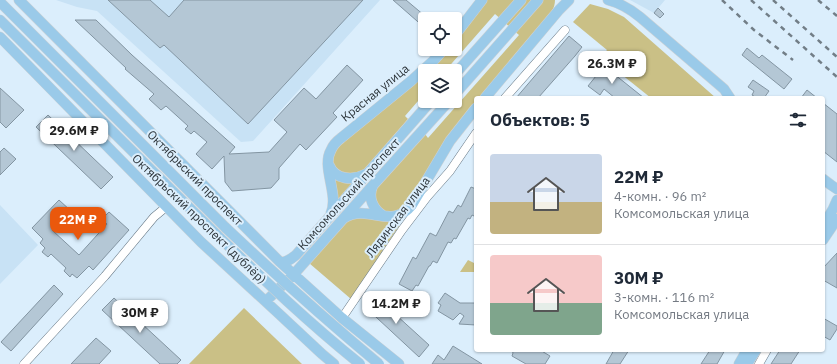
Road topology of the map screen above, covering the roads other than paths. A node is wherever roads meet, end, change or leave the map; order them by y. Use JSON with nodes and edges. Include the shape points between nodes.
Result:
{"nodes":[{"id":1,"x":18,"y":0,"type":"edge"},
{"id":2,"x":482,"y":0,"type":"edge"},
{"id":3,"x":521,"y":0,"type":"edge"},
{"id":4,"x":538,"y":0,"type":"edge"},
{"id":5,"x":569,"y":0,"type":"edge"},
{"id":6,"x":608,"y":0,"type":"edge"},
{"id":7,"x":0,"y":2,"type":"edge"},
{"id":8,"x":0,"y":20,"type":"edge"},
{"id":9,"x":462,"y":26,"type":"edge"},
{"id":10,"x":564,"y":30,"type":"dead end"},
{"id":11,"x":0,"y":37,"type":"edge"},
{"id":12,"x":438,"y":56,"type":"edge"},
{"id":13,"x":462,"y":66,"type":"edge"},
{"id":14,"x":462,"y":86,"type":"edge"},
{"id":15,"x":487,"y":96,"type":"edge"},
{"id":16,"x":507,"y":96,"type":"edge"},
{"id":17,"x":729,"y":96,"type":"edge"},
{"id":18,"x":425,"y":108,"type":"edge"},
{"id":19,"x":443,"y":108,"type":"edge"},
{"id":20,"x":474,"y":111,"type":"edge"},
{"id":21,"x":474,"y":137,"type":"edge"},
{"id":22,"x":328,"y":161,"type":"junction"},
{"id":23,"x":369,"y":171,"type":"junction"},
{"id":24,"x":374,"y":184,"type":"junction"},
{"id":25,"x":830,"y":184,"type":"edge"},
{"id":26,"x":837,"y":196,"type":"edge"},
{"id":27,"x":837,"y":200,"type":"edge"},
{"id":28,"x":166,"y":206,"type":"junction"},
{"id":29,"x":329,"y":216,"type":"junction"},
{"id":30,"x":384,"y":216,"type":"junction"},
{"id":31,"x":837,"y":219,"type":"edge"},
{"id":32,"x":341,"y":221,"type":"junction"},
{"id":33,"x":825,"y":223,"type":"edge"},
{"id":34,"x":825,"y":237,"type":"edge"},
{"id":35,"x":280,"y":262,"type":"junction"},
{"id":36,"x":294,"y":274,"type":"junction"},
{"id":37,"x":266,"y":301,"type":"junction"},
{"id":38,"x":342,"y":318,"type":"junction"},
{"id":39,"x":746,"y":352,"type":"edge"},
{"id":40,"x":755,"y":352,"type":"edge"},
{"id":41,"x":766,"y":352,"type":"edge"},
{"id":42,"x":24,"y":364,"type":"edge"},
{"id":43,"x":334,"y":364,"type":"edge"},
{"id":44,"x":360,"y":364,"type":"edge"},
{"id":45,"x":378,"y":364,"type":"edge"},
{"id":46,"x":399,"y":364,"type":"edge"},
{"id":47,"x":738,"y":364,"type":"edge"},
{"id":48,"x":747,"y":364,"type":"edge"},
{"id":49,"x":759,"y":364,"type":"edge"}],
"edges":[{"from":1,"to":35,"type":"main road","name":"Октябрьский проспект (дублёр)"},
{"from":2,"to":9,"type":"main road"},
{"from":3,"to":13,"type":"main road"},
{"from":4,"to":14,"type":"main road"},
{"from":5,"to":15,"type":"main road"},
{"from":6,"to":17,"type":"main road","via":[[629,8],[724,89]]},
{"from":7,"to":45,"type":"main road","name":"Октябрьский проспект","bridge":true,"via":[[226,228]]},
{"from":8,"to":44,"type":"main road","name":"Октябрьский проспект","bridge":true,"via":[[218,236]]},
{"from":10,"to":16,"type":"street"},
{"from":11,"to":28,"type":"main road","name":"Октябрьский проспект (дублёр)"},
{"from":12,"to":22,"type":"main road","name":"Красная улица","via":[[423,72],[341,138],[330,150]]},
{"from":18,"to":23,"type":"main road","name":"Комсомольский проспект"},
{"from":19,"to":24,"type":"main road","name":"Комсомольский проспект"},
{"from":20,"to":30,"type":"main road","name":"Лядинская улица","via":[[450,141],[412,205],[401,215]]},
{"from":21,"to":38,"type":"street","name":"Лядинская улица","via":[[402,230]]},
{"from":22,"to":23,"type":"main road","via":[[333,171],[342,178],[360,177]]},
{"from":22,"to":29,"type":"main road","via":[[334,202]]},
{"from":23,"to":29,"type":"main road","name":"Комсомольский проспект"},
{"from":24,"to":30,"type":"main road","via":[[370,193],[372,204]]},
{"from":24,"to":32,"type":"main road","name":"Комсомольский проспект"},
{"from":25,"to":26,"type":"main road"},
{"from":27,"to":33,"type":"main road"},
{"from":28,"to":37,"type":"main road","name":"Октябрьский проспект (дублёр)"},
{"from":28,"to":42,"type":"street"},
{"from":29,"to":35,"type":"main road","name":"Комсомольский проспект","via":[[296,255],[287,262]]},
{"from":30,"to":32,"type":"main road","name":"Лядинская улица","via":[[356,214]]},
{"from":31,"to":34,"type":"main road"},
{"from":32,"to":36,"type":"main road","name":"Комсомольский проспект"},
{"from":35,"to":36,"type":"main road","name":"Октябрьский проспект (дублёр)"},
{"from":36,"to":37,"type":"main road","name":"Комсомольский проспект"},
{"from":36,"to":38,"type":"main road","name":"Октябрьский проспект (дублёр)"},
{"from":37,"to":43,"type":"main road","name":"Октябрьский проспект (дублёр)"},
{"from":38,"to":46,"type":"main road","name":"Октябрьский проспект (дублёр)"},
{"from":39,"to":47,"type":"main road"},
{"from":40,"to":48,"type":"main road"},
{"from":41,"to":49,"type":"street"}]}
